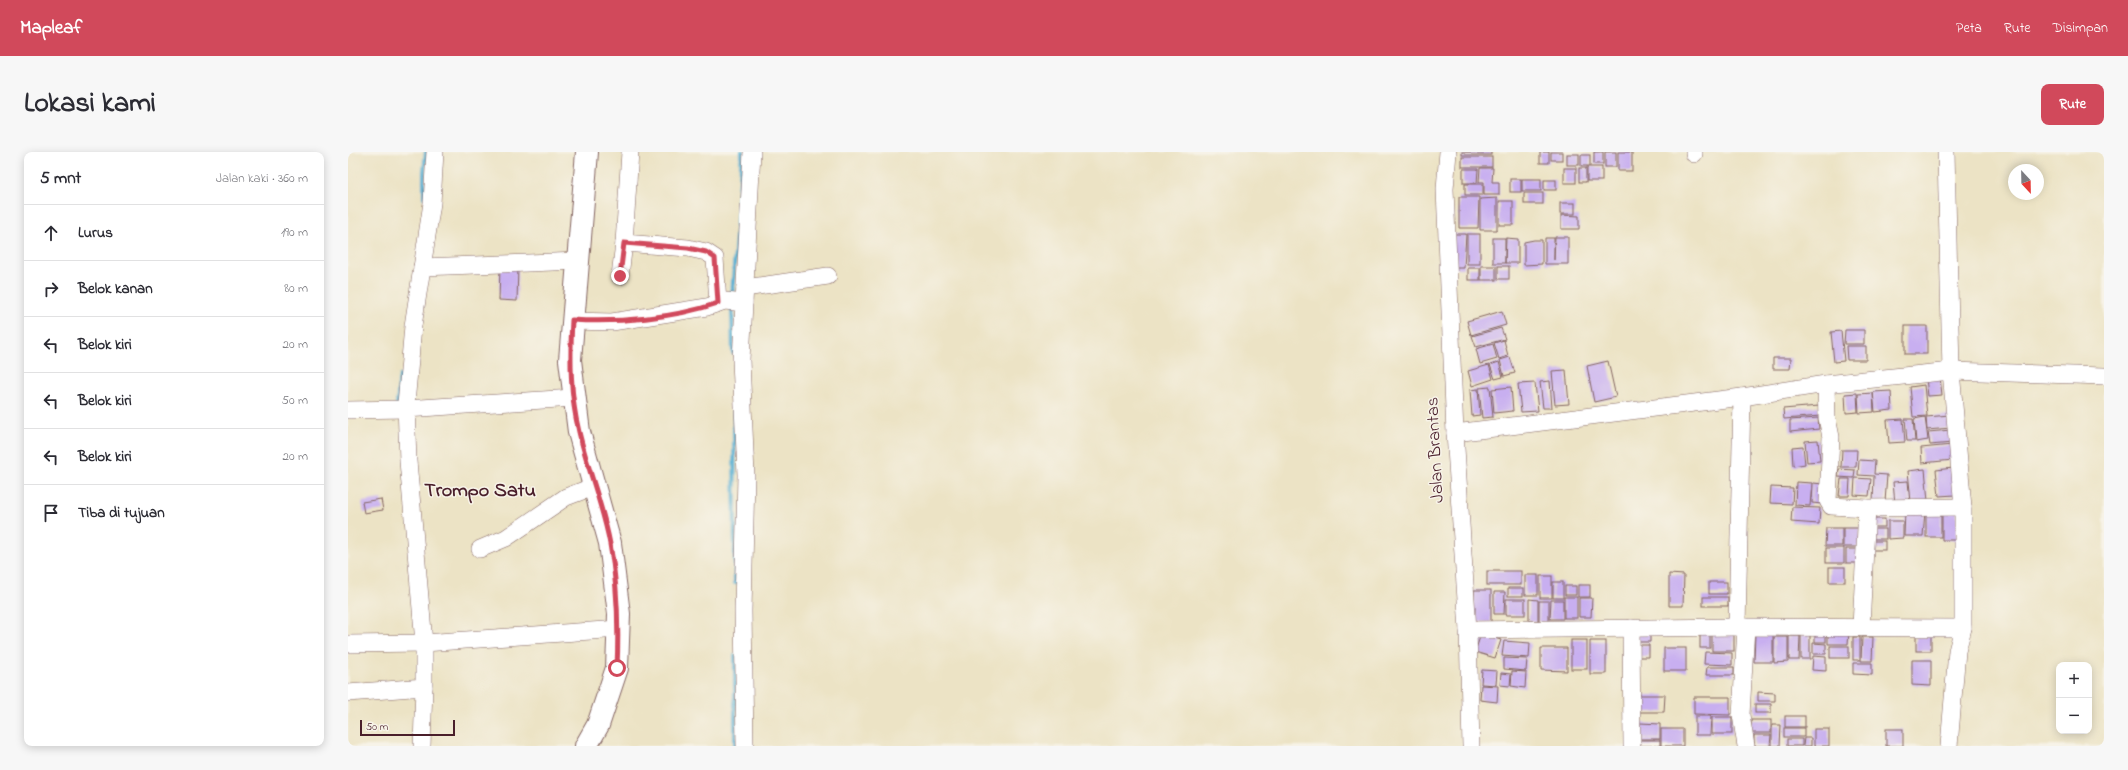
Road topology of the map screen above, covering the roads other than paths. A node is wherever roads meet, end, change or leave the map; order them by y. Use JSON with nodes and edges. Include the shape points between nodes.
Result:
{"nodes":[{"id":1,"x":435,"y":152,"type":"edge"},
{"id":2,"x":586,"y":152,"type":"edge"},
{"id":3,"x":630,"y":152,"type":"edge"},
{"id":4,"x":752,"y":152,"type":"edge"},
{"id":5,"x":1448,"y":152,"type":"edge"},
{"id":6,"x":1946,"y":152,"type":"edge"},
{"id":7,"x":624,"y":243,"type":"junction"},
{"id":8,"x":578,"y":261,"type":"junction"},
{"id":9,"x":422,"y":267,"type":"junction"},
{"id":10,"x":620,"y":276,"type":"dead end"},
{"id":11,"x":828,"y":276,"type":"dead end"},
{"id":12,"x":734,"y":299,"type":"junction"},
{"id":13,"x":580,"y":321,"type":"junction"},
{"id":14,"x":1951,"y":371,"type":"junction"},
{"id":15,"x":2104,"y":376,"type":"edge"},
{"id":16,"x":1826,"y":384,"type":"junction"},
{"id":17,"x":1742,"y":397,"type":"junction"},
{"id":18,"x":573,"y":398,"type":"junction"},
{"id":19,"x":400,"y":409,"type":"junction"},
{"id":20,"x":348,"y":410,"type":"edge"},
{"id":21,"x":1455,"y":433,"type":"junction"},
{"id":22,"x":595,"y":486,"type":"junction"},
{"id":23,"x":1963,"y":507,"type":"junction"},
{"id":24,"x":1867,"y":508,"type":"junction"},
{"id":25,"x":480,"y":548,"type":"dead end"},
{"id":26,"x":1741,"y":627,"type":"junction"},
{"id":27,"x":1861,"y":627,"type":"junction"},
{"id":28,"x":1631,"y":628,"type":"junction"},
{"id":29,"x":1963,"y":628,"type":"junction"},
{"id":30,"x":618,"y":629,"type":"junction"},
{"id":31,"x":1468,"y":630,"type":"junction"},
{"id":32,"x":417,"y":643,"type":"junction"},
{"id":33,"x":348,"y":644,"type":"edge"},
{"id":34,"x":424,"y":687,"type":"junction"},
{"id":35,"x":348,"y":694,"type":"edge"},
{"id":36,"x":422,"y":746,"type":"edge"},
{"id":37,"x":586,"y":746,"type":"edge"},
{"id":38,"x":745,"y":746,"type":"edge"},
{"id":39,"x":1471,"y":746,"type":"edge"},
{"id":40,"x":1632,"y":746,"type":"edge"},
{"id":41,"x":1746,"y":746,"type":"edge"},
{"id":42,"x":1949,"y":746,"type":"edge"}],
"edges":[{"from":1,"to":9,"type":"street","via":[[432,202]]},
{"from":2,"to":8,"type":"main road"},
{"from":3,"to":7,"type":"street"},
{"from":4,"to":12,"type":"street"},
{"from":5,"to":21,"type":"street","name":"Jalan Brantas","via":[[1445,189]]},
{"from":6,"to":14,"type":"street"},
{"from":7,"to":10,"type":"street"},
{"from":7,"to":12,"type":"street","via":[[688,248],[712,255]]},
{"from":8,"to":9,"type":"street"},
{"from":8,"to":13,"type":"main road"},
{"from":9,"to":19,"type":"street"},
{"from":11,"to":12,"type":"street"},
{"from":12,"to":13,"type":"street","via":[[664,315],[612,322]]},
{"from":12,"to":38,"type":"street","via":[[741,360],[746,475],[743,611]]},
{"from":13,"to":18,"type":"main road","via":[[570,360]]},
{"from":14,"to":15,"type":"street"},
{"from":14,"to":16,"type":"street"},
{"from":14,"to":23,"type":"street"},
{"from":16,"to":17,"type":"street"},
{"from":16,"to":24,"type":"street","via":[[1827,418],[1831,437],[1828,502],[1831,506]]},
{"from":17,"to":21,"type":"street"},
{"from":17,"to":26,"type":"street"},
{"from":18,"to":19,"type":"street"},
{"from":18,"to":22,"type":"main road","via":[[579,432]]},
{"from":19,"to":20,"type":"street"},
{"from":19,"to":32,"type":"street","via":[[408,461]]},
{"from":21,"to":31,"type":"street","name":"Jalan Brantas"},
{"from":22,"to":25,"type":"street","via":[[566,497],[506,538]]},
{"from":22,"to":30,"type":"main road","via":[[610,543],[619,614]]},
{"from":23,"to":24,"type":"street"},
{"from":23,"to":29,"type":"street"},
{"from":24,"to":27,"type":"street"},
{"from":26,"to":27,"type":"street"},
{"from":26,"to":28,"type":"street"},
{"from":26,"to":41,"type":"street","via":[[1741,715]]},
{"from":27,"to":29,"type":"street"},
{"from":28,"to":31,"type":"street"},
{"from":28,"to":40,"type":"street"},
{"from":29,"to":42,"type":"street","via":[[1957,650]]},
{"from":30,"to":32,"type":"street"},
{"from":30,"to":37,"type":"main road","via":[[617,668],[598,725]]},
{"from":31,"to":39,"type":"street","name":"Jalan Brantas"},
{"from":32,"to":33,"type":"street"},
{"from":32,"to":34,"type":"street"},
{"from":34,"to":35,"type":"street"},
{"from":34,"to":36,"type":"street"}]}
